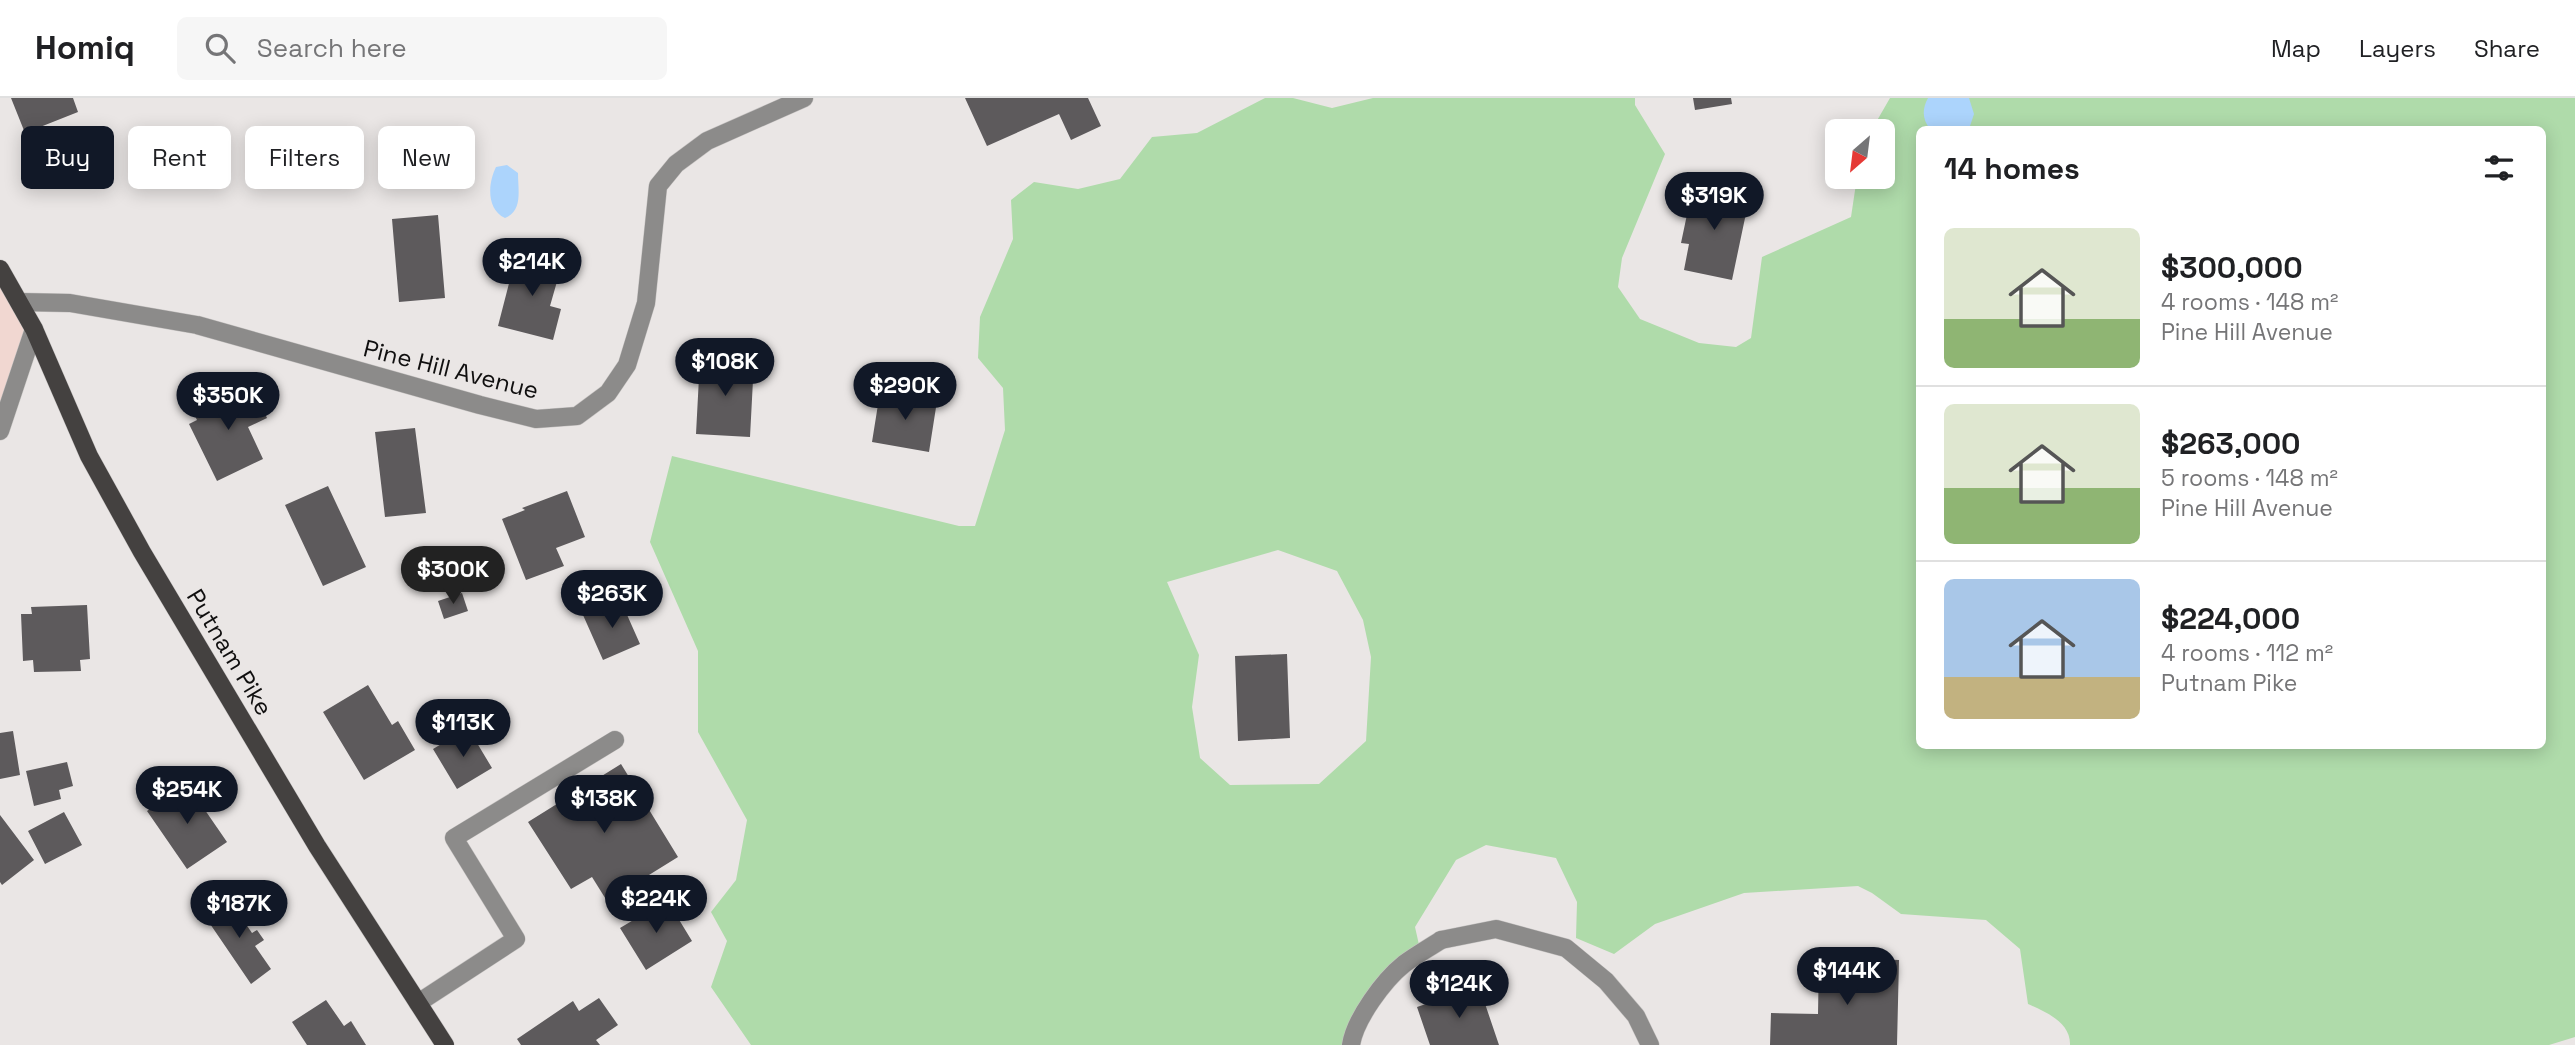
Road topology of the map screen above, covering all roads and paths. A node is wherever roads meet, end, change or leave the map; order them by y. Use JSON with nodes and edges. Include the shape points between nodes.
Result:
{"nodes":[{"id":1,"x":804,"y":98,"type":"edge"},
{"id":2,"x":0,"y":269,"type":"edge"},
{"id":3,"x":19,"y":302,"type":"junction"},
{"id":4,"x":34,"y":329,"type":"junction"},
{"id":5,"x":0,"y":430,"type":"edge"},
{"id":6,"x":615,"y":740,"type":"dead end"},
{"id":7,"x":418,"y":1003,"type":"junction"},
{"id":8,"x":445,"y":1045,"type":"edge"},
{"id":9,"x":1351,"y":1045,"type":"edge"},
{"id":10,"x":1650,"y":1045,"type":"edge"}],
"edges":[{"from":1,"to":3,"type":"street","name":"Pine Hill Avenue","via":[[707,141],[676,164],[658,186],[646,303],[626,366],[608,393],[577,416],[536,419],[197,325],[70,303]]},
{"from":2,"to":3,"type":"main road","name":"Putnam Pike"},
{"from":3,"to":4,"type":"main road","name":"Putnam Pike"},
{"from":4,"to":5,"type":"street"},
{"from":4,"to":7,"type":"main road","name":"Putnam Pike","via":[[89,456],[142,552],[317,846]]},
{"from":6,"to":7,"type":"street","via":[[454,838],[516,939]]},
{"from":7,"to":8,"type":"main road","name":"Putnam Pike"},
{"from":9,"to":10,"type":"street","via":[[1372,999],[1403,965],[1441,940],[1496,929],[1566,948],[1606,981],[1636,1016]]}]}
